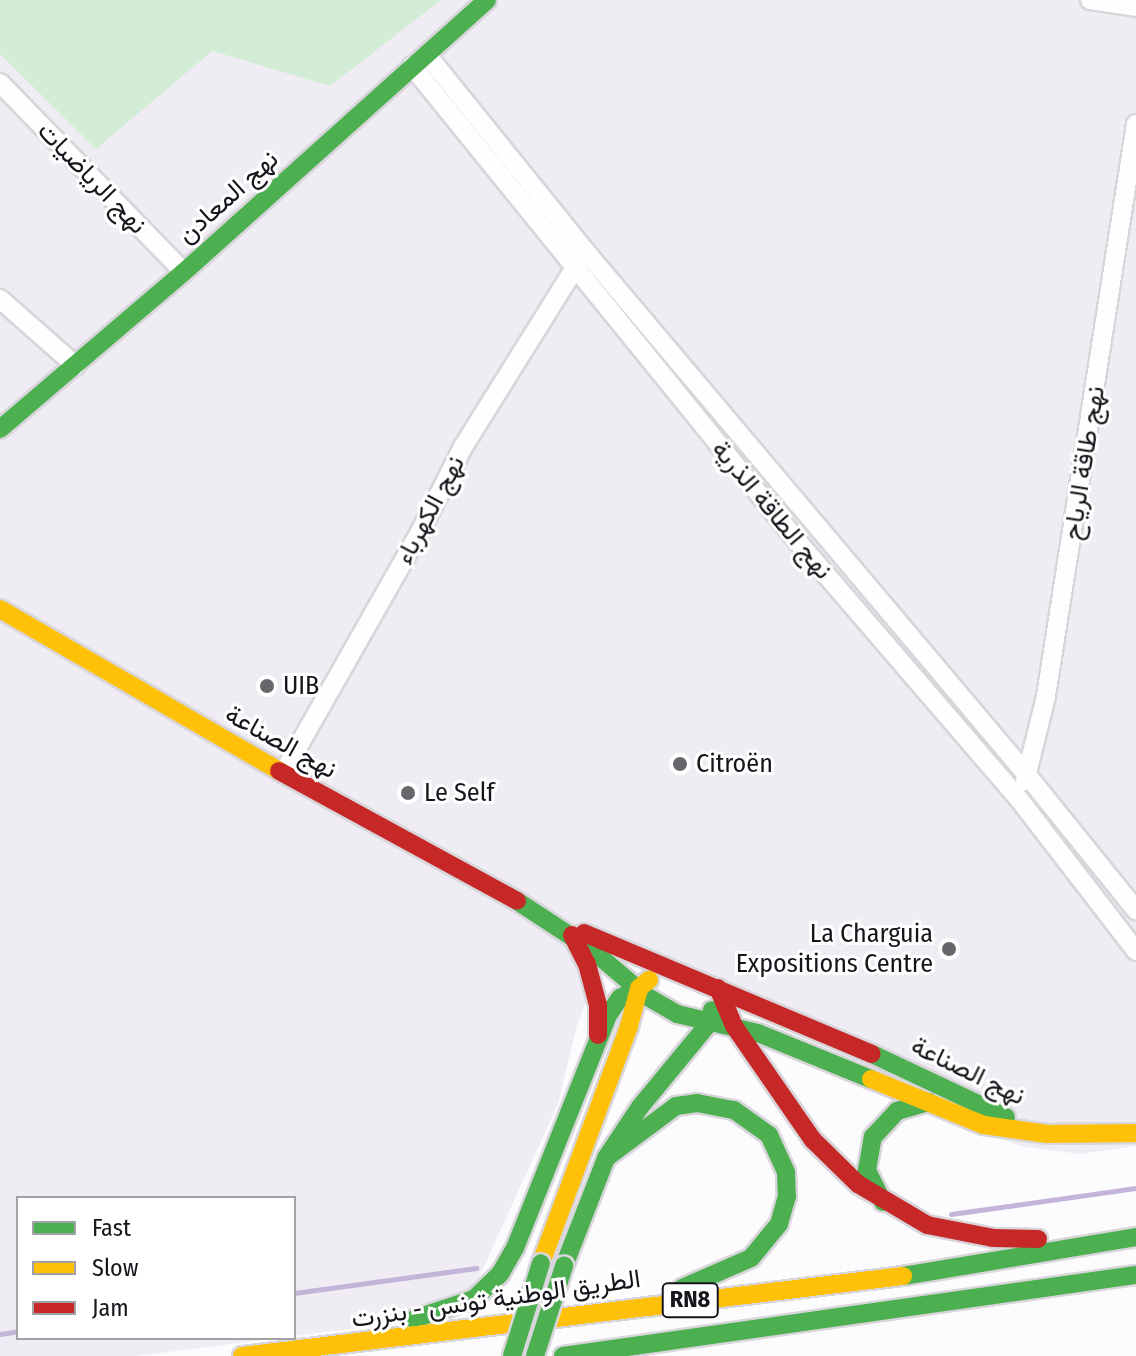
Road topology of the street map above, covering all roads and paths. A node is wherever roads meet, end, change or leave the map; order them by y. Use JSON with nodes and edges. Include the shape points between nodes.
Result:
{"nodes":[{"id":1,"x":487,"y":0,"type":"edge"},
{"id":2,"x":1090,"y":0,"type":"edge"},
{"id":3,"x":1136,"y":7,"type":"edge"},
{"id":4,"x":419,"y":60,"type":"junction"},
{"id":5,"x":0,"y":83,"type":"edge"},
{"id":6,"x":1136,"y":124,"type":"edge"},
{"id":7,"x":586,"y":252,"type":"junction"},
{"id":8,"x":574,"y":268,"type":"junction"},
{"id":9,"x":184,"y":272,"type":"junction"},
{"id":10,"x":0,"y":299,"type":"edge"},
{"id":11,"x":76,"y":366,"type":"junction"},
{"id":12,"x":0,"y":429,"type":"edge"},
{"id":13,"x":0,"y":609,"type":"edge"},
{"id":14,"x":283,"y":773,"type":"junction"},
{"id":15,"x":1027,"y":775,"type":"junction"},
{"id":16,"x":1019,"y":799,"type":"junction"},
{"id":17,"x":1136,"y":910,"type":"edge"},
{"id":18,"x":540,"y":914,"type":"junction"},
{"id":19,"x":572,"y":935,"type":"junction"},
{"id":20,"x":1136,"y":951,"type":"edge"},
{"id":21,"x":675,"y":970,"type":"junction"},
{"id":22,"x":710,"y":985,"type":"junction"},
{"id":23,"x":639,"y":988,"type":"junction"},
{"id":24,"x":710,"y":1022,"type":"junction"},
{"id":25,"x":734,"y":1026,"type":"junction"},
{"id":26,"x":598,"y":1048,"type":"junction"},
{"id":27,"x":929,"y":1102,"type":"junction"},
{"id":28,"x":1029,"y":1130,"type":"junction"},
{"id":29,"x":1136,"y":1133,"type":"edge"},
{"id":30,"x":606,"y":1158,"type":"junction"},
{"id":31,"x":883,"y":1202,"type":"junction"},
{"id":32,"x":1130,"y":1238,"type":"edge"},
{"id":33,"x":1136,"y":1275,"type":"edge"},
{"id":34,"x":618,"y":1308,"type":"junction"},
{"id":35,"x":751,"y":1331,"type":"junction"},
{"id":36,"x":282,"y":1351,"type":"junction"},
{"id":37,"x":242,"y":1356,"type":"edge"},
{"id":38,"x":512,"y":1356,"type":"edge"},
{"id":39,"x":535,"y":1356,"type":"edge"},
{"id":40,"x":563,"y":1356,"type":"edge"},
{"id":41,"x":697,"y":1356,"type":"edge"}],
"edges":[{"from":1,"to":4,"type":"main road","name":"نهج المعادن"},
{"from":2,"to":3,"type":"street"},
{"from":4,"to":7,"type":"street","name":"نهج الطاقة الذرية"},
{"from":4,"to":8,"type":"street","name":"نهج الطاقة الذرية"},
{"from":4,"to":9,"type":"main road","name":"نهج المعادن"},
{"from":5,"to":9,"type":"street","name":"نهج الرياضيات"},
{"from":6,"to":15,"type":"street","name":"نهج طاقة الرياح","via":[[1046,696]]},
{"from":7,"to":8,"type":"street","name":"نهج الكهرباء"},
{"from":7,"to":15,"type":"street","name":"نهج الطاقة الذرية"},
{"from":8,"to":14,"type":"street","name":"نهج الكهرباء","via":[[463,447]]},
{"from":8,"to":16,"type":"street","name":"نهج الطاقة الذرية","via":[[797,541]]},
{"from":9,"to":11,"type":"main road","name":"نهج المعادن"},
{"from":10,"to":11,"type":"street"},
{"from":11,"to":12,"type":"main road","name":"نهج المعادن"},
{"from":13,"to":14,"type":"main road","name":"نهج الصناعة"},
{"from":14,"to":18,"type":"main road","name":"نهج الصناعة"},
{"from":15,"to":16,"type":"street","name":"نهج طاقة الرياح"},
{"from":15,"to":17,"type":"street","name":"نهج الطاقة الذرية"},
{"from":16,"to":20,"type":"street","name":"نهج الطاقة الذرية"},
{"from":18,"to":19,"type":"main road","name":"نهج الصناعة"},
{"from":18,"to":21,"type":"main road","name":"نهج الصناعة"},
{"from":19,"to":23,"type":"main road","name":"نهج الصناعة"},
{"from":19,"to":26,"type":"main road","via":[[598,1005]]},
{"from":21,"to":22,"type":"main road","name":"نهج الصناعة"},
{"from":21,"to":23,"type":"main road"},
{"from":22,"to":24,"type":"main road"},
{"from":22,"to":25,"type":"main road"},
{"from":22,"to":28,"type":"main road","name":"نهج الصناعة","via":[[821,1030]]},
{"from":23,"to":24,"type":"main road","name":"نهج الصناعة","via":[[667,1009]]},
{"from":23,"to":26,"type":"main road","via":[[613,1005]]},
{"from":23,"to":38,"type":"main road","bridge":true},
{"from":24,"to":25,"type":"main road","name":"نهج الصناعة"},
{"from":24,"to":30,"type":"main road"},
{"from":25,"to":27,"type":"main road","name":"نهج الصناعة"},
{"from":25,"to":31,"type":"main road","via":[[813,1140]]},
{"from":26,"to":36,"type":"main road","via":[[515,1248],[484,1291],[448,1310]]},
{"from":27,"to":28,"type":"main road","name":"نهج الصناعة","via":[[984,1125]]},
{"from":27,"to":31,"type":"main road","via":[[897,1111],[873,1137],[867,1170]]},
{"from":28,"to":29,"type":"main road"},
{"from":30,"to":34,"type":"main road","via":[[655,1118],[676,1106],[697,1103],[751,1119],[769,1135],[786,1172],[787,1196],[779,1224],[751,1258],[695,1284]]},
{"from":30,"to":39,"type":"main road","bridge":true},
{"from":31,"to":32,"type":"main road","via":[[951,1232],[993,1238]]},
{"from":32,"to":34,"type":"main road","name":"الطريق الوطنية تونس - بنزرت","number":"RN8","via":[[912,1275]]},
{"from":33,"to":35,"type":"main road","number":"RN8"},
{"from":34,"to":36,"type":"main road","name":"الطريق الوطنية تونس - بنزرت","number":"RN8"},
{"from":35,"to":40,"type":"main road","number":"RN8"},
{"from":35,"to":41,"type":"main road"},
{"from":36,"to":37,"type":"main road","name":"الطريق الوطنية تونس - بنزرت","number":"RN8"}]}
